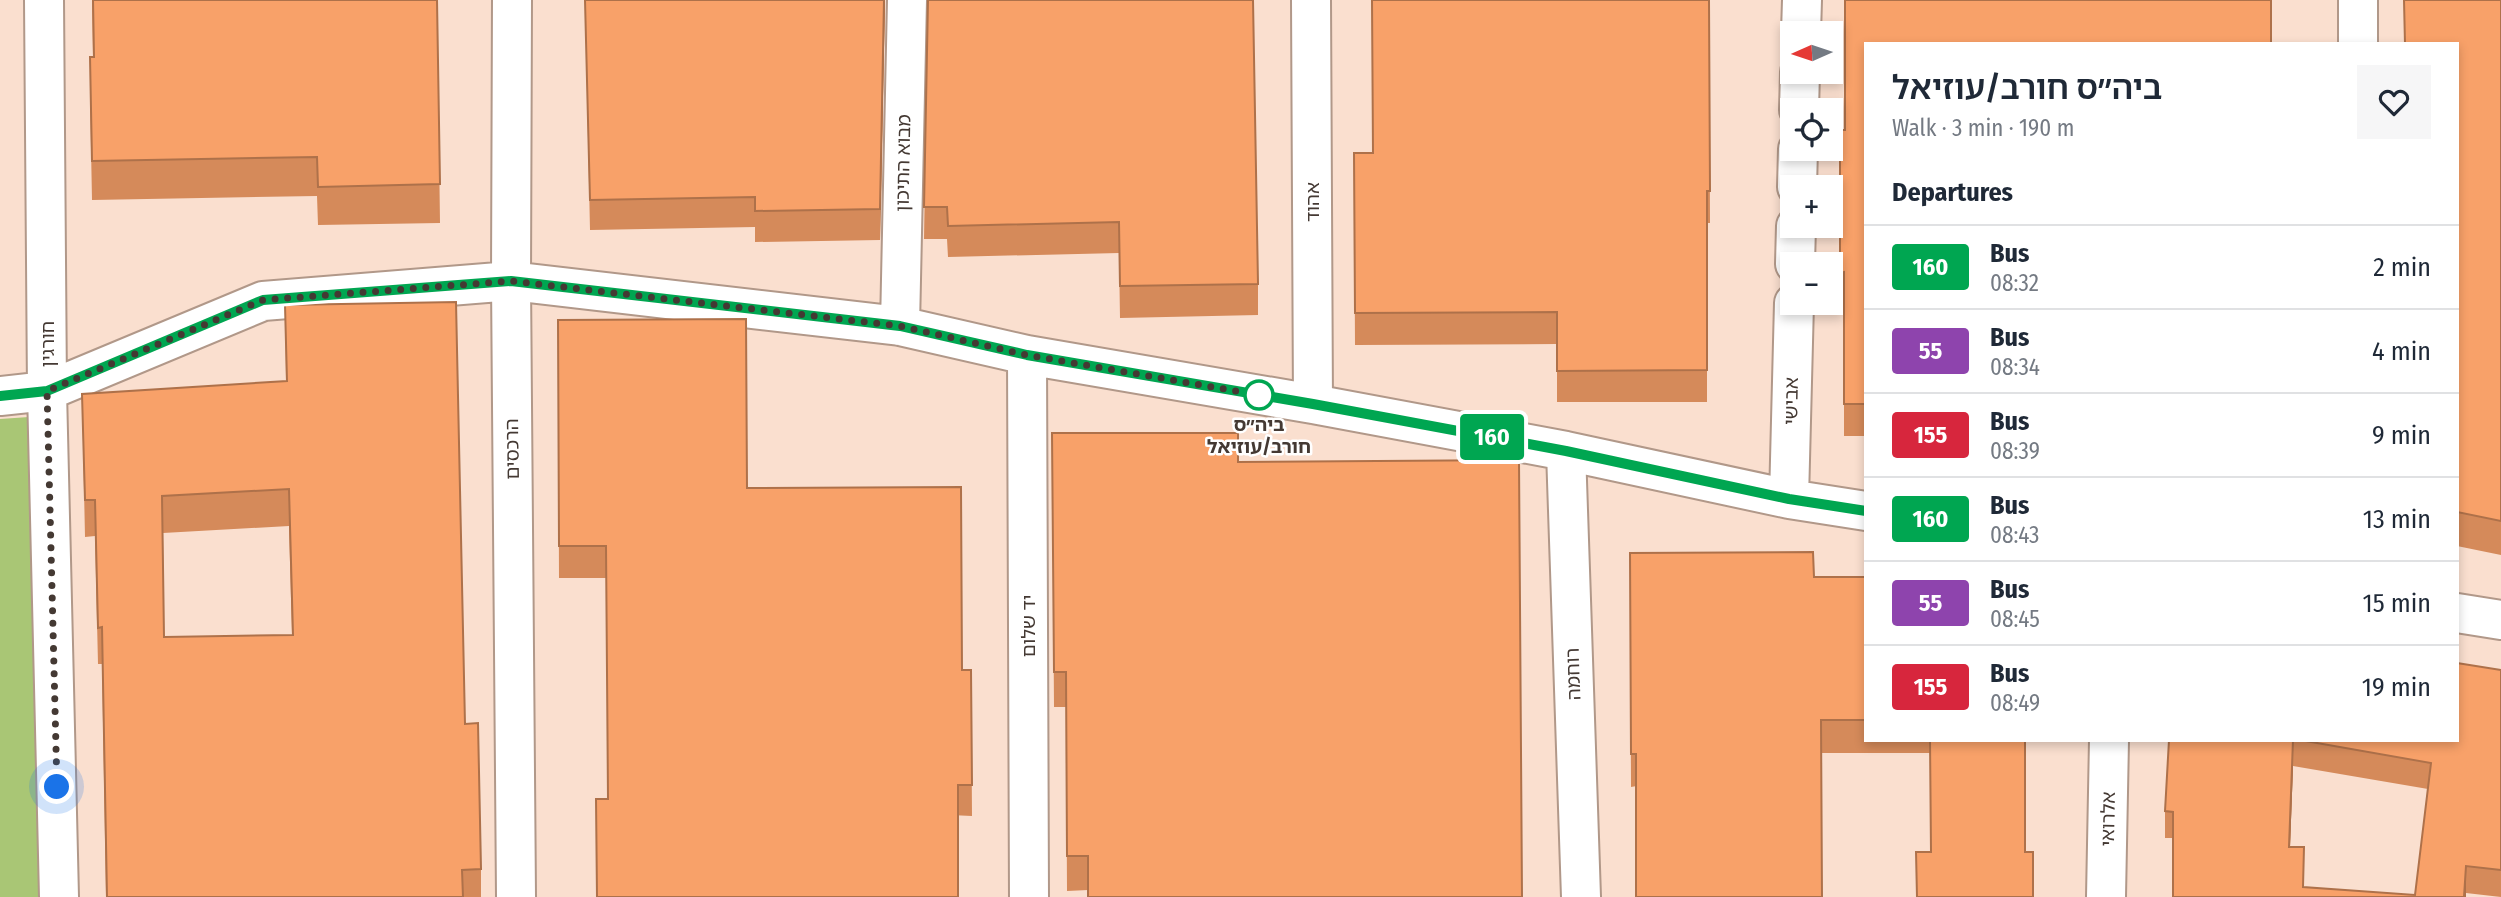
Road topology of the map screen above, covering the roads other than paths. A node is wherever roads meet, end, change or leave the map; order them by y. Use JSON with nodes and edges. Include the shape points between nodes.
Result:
{"nodes":[{"id":1,"x":44,"y":0,"type":"edge"},
{"id":2,"x":512,"y":0,"type":"edge"},
{"id":3,"x":907,"y":0,"type":"edge"},
{"id":4,"x":1311,"y":0,"type":"edge"},
{"id":5,"x":1802,"y":0,"type":"edge"},
{"id":6,"x":2358,"y":0,"type":"edge"},
{"id":7,"x":1801,"y":21,"type":"edge"},
{"id":8,"x":2358,"y":42,"type":"edge"},
{"id":9,"x":511,"y":281,"type":"junction"},
{"id":10,"x":1794,"y":315,"type":"edge"},
{"id":11,"x":900,"y":326,"type":"junction"},
{"id":12,"x":1027,"y":355,"type":"junction"},
{"id":13,"x":47,"y":391,"type":"junction"},
{"id":14,"x":0,"y":396,"type":"edge"},
{"id":15,"x":1313,"y":404,"type":"junction"},
{"id":16,"x":1566,"y":451,"type":"junction"},
{"id":17,"x":1789,"y":499,"type":"junction"},
{"id":18,"x":1864,"y":511,"type":"edge"},
{"id":19,"x":2459,"y":613,"type":"edge"},
{"id":20,"x":2501,"y":621,"type":"edge"},
{"id":21,"x":2109,"y":742,"type":"edge"},
{"id":22,"x":59,"y":897,"type":"edge"},
{"id":23,"x":516,"y":897,"type":"edge"},
{"id":24,"x":1029,"y":897,"type":"edge"},
{"id":25,"x":1581,"y":897,"type":"edge"},
{"id":26,"x":2106,"y":897,"type":"edge"}],
"edges":[{"from":1,"to":13,"type":"street","name":"חורגין"},
{"from":2,"to":9,"type":"street","name":"הרכסים"},
{"from":3,"to":11,"type":"street","name":"מבוא התיכון"},
{"from":4,"to":15,"type":"street","name":"אהוד"},
{"from":5,"to":7,"type":"street"},
{"from":6,"to":8,"type":"street"},
{"from":9,"to":11,"type":"street"},
{"from":9,"to":13,"type":"street","via":[[263,300]]},
{"from":9,"to":23,"type":"street","name":"הרכסים"},
{"from":10,"to":17,"type":"street","name":"אבישי"},
{"from":11,"to":12,"type":"street"},
{"from":12,"to":15,"type":"street"},
{"from":12,"to":24,"type":"street","name":"יד שלום"},
{"from":13,"to":14,"type":"street"},
{"from":13,"to":22,"type":"street","name":"חורגין"},
{"from":15,"to":16,"type":"street"},
{"from":16,"to":17,"type":"street"},
{"from":16,"to":25,"type":"street","name":"רוחמה"},
{"from":17,"to":18,"type":"street"},
{"from":19,"to":20,"type":"street"},
{"from":21,"to":26,"type":"street","name":"אלרואי"}]}
